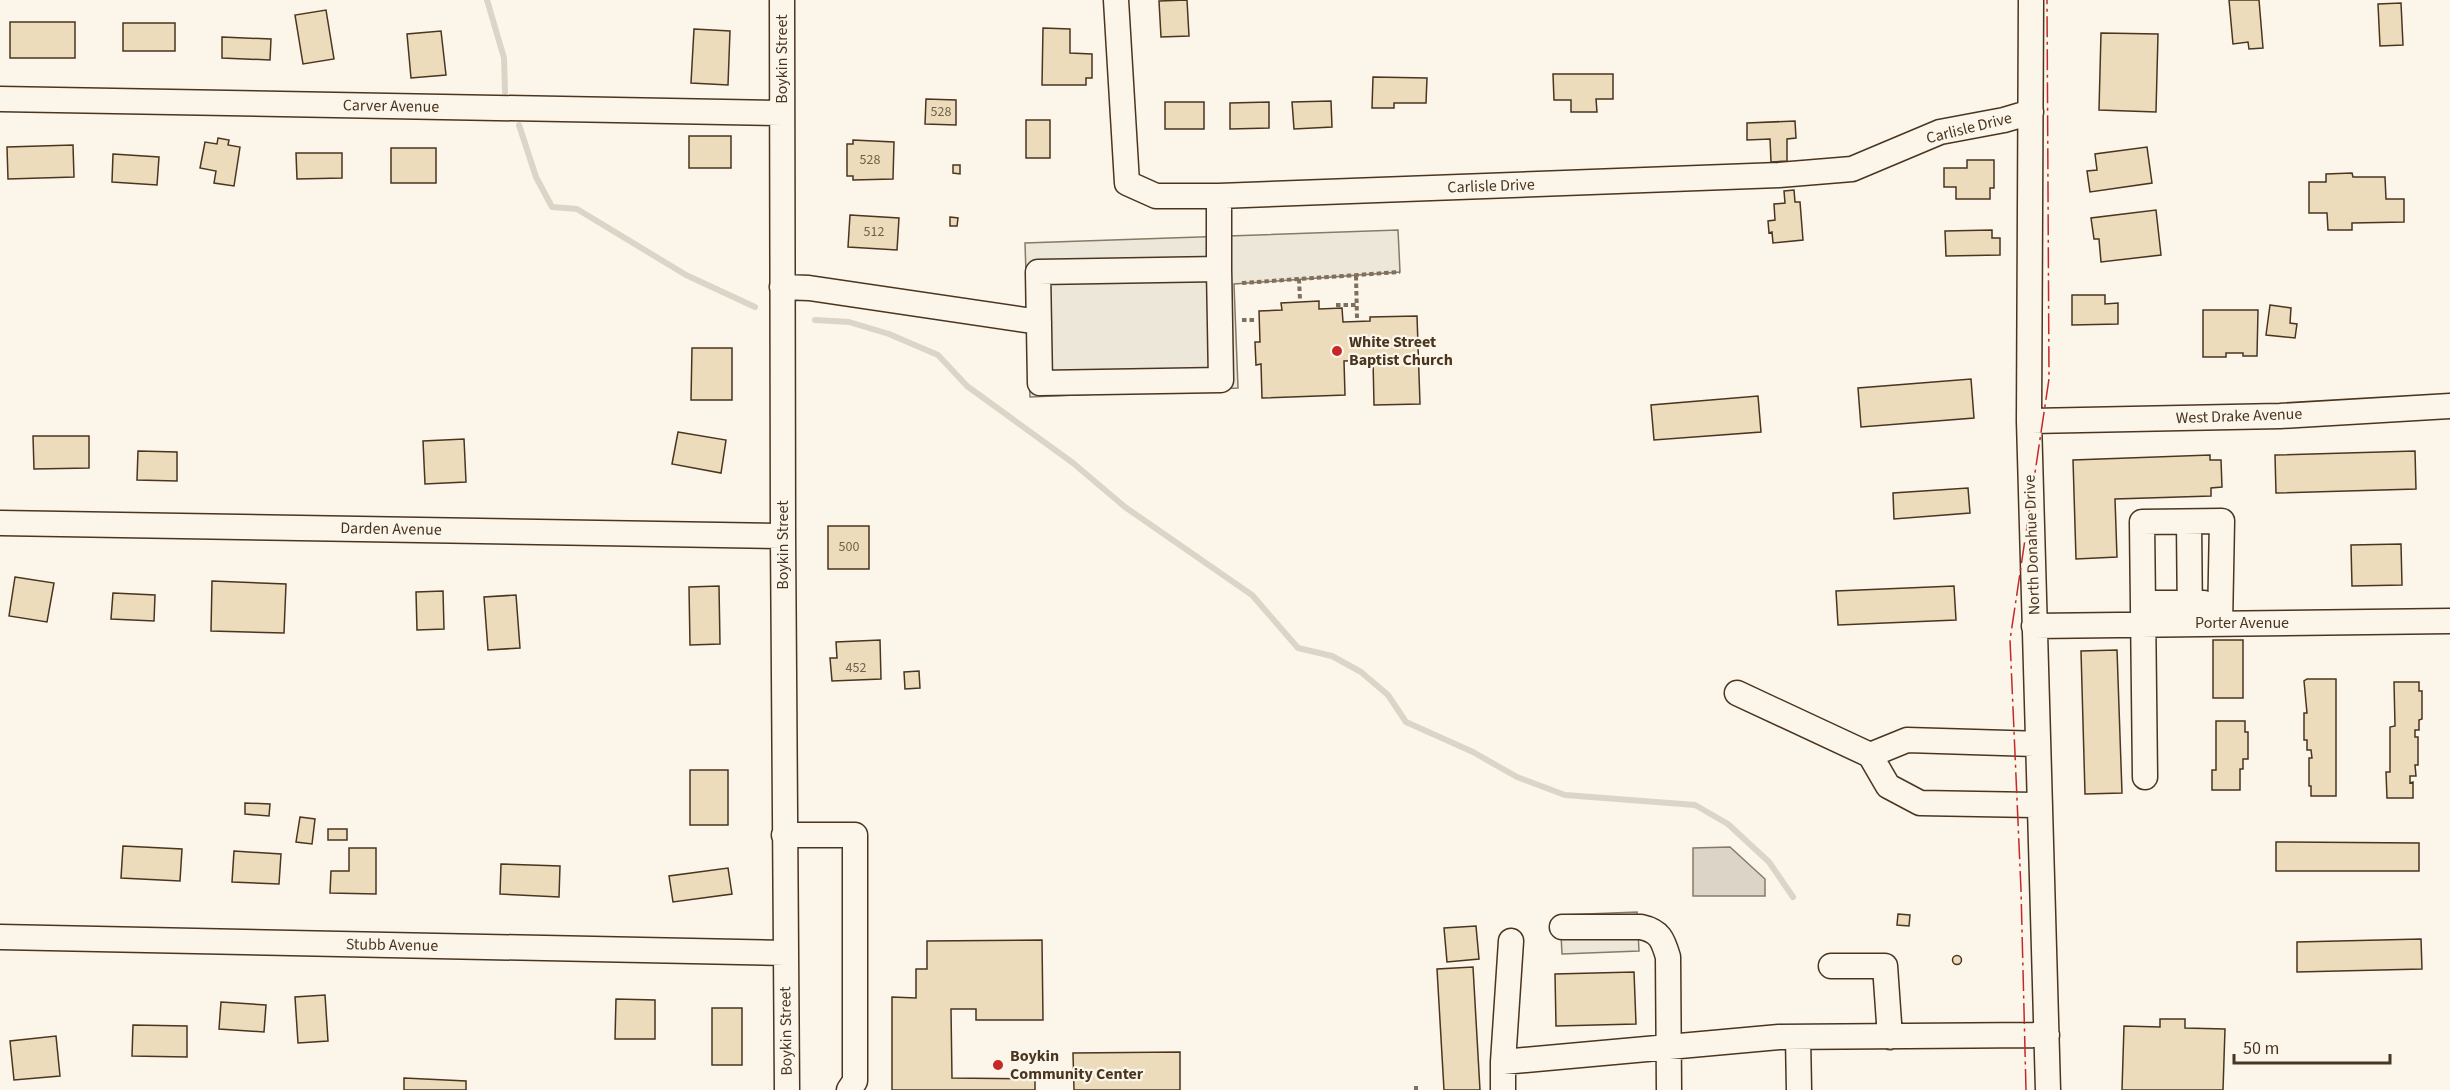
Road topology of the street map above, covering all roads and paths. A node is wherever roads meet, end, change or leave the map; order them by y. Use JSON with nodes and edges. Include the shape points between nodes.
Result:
{"nodes":[{"id":1,"x":782,"y":0,"type":"edge"},
{"id":2,"x":1116,"y":0,"type":"edge"},
{"id":3,"x":2031,"y":0,"type":"edge"},
{"id":4,"x":0,"y":99,"type":"edge"},
{"id":5,"x":2031,"y":112,"type":"junction"},
{"id":6,"x":782,"y":114,"type":"junction"},
{"id":7,"x":1219,"y":196,"type":"junction"},
{"id":8,"x":1400,"y":272,"type":"dead end"},
{"id":9,"x":1226,"y":276,"type":"junction"},
{"id":10,"x":1356,"y":276,"type":"junction"},
{"id":11,"x":1299,"y":279,"type":"junction"},
{"id":12,"x":782,"y":287,"type":"junction"},
{"id":13,"x":1300,"y":300,"type":"dead end"},
{"id":14,"x":1336,"y":305,"type":"dead end"},
{"id":15,"x":1357,"y":305,"type":"junction"},
{"id":16,"x":1357,"y":318,"type":"dead end"},
{"id":17,"x":1256,"y":320,"type":"dead end"},
{"id":18,"x":1235,"y":321,"type":"dead end"},
{"id":19,"x":1039,"y":322,"type":"junction"},
{"id":20,"x":2450,"y":406,"type":"edge"},
{"id":21,"x":2029,"y":420,"type":"junction"},
{"id":22,"x":2189,"y":522,"type":"junction"},
{"id":23,"x":0,"y":523,"type":"edge"},
{"id":24,"x":783,"y":536,"type":"junction"},
{"id":25,"x":2190,"y":613,"type":"junction"},
{"id":26,"x":2143,"y":614,"type":"junction"},
{"id":27,"x":2221,"y":614,"type":"junction"},
{"id":28,"x":2450,"y":621,"type":"edge"},
{"id":29,"x":2034,"y":626,"type":"junction"},
{"id":30,"x":1737,"y":693,"type":"dead end"},
{"id":31,"x":2038,"y":744,"type":"junction"},
{"id":32,"x":1870,"y":755,"type":"junction"},
{"id":33,"x":2145,"y":777,"type":"dead end"},
{"id":34,"x":2040,"y":805,"type":"junction"},
{"id":35,"x":784,"y":836,"type":"junction"},
{"id":36,"x":1562,"y":927,"type":"dead end"},
{"id":37,"x":0,"y":937,"type":"edge"},
{"id":38,"x":1511,"y":941,"type":"dead end"},
{"id":39,"x":785,"y":953,"type":"junction"},
{"id":40,"x":1831,"y":966,"type":"dead end"},
{"id":41,"x":2047,"y":1035,"type":"junction"},
{"id":42,"x":1798,"y":1037,"type":"junction"},
{"id":43,"x":1890,"y":1037,"type":"junction"},
{"id":44,"x":1668,"y":1047,"type":"junction"},
{"id":45,"x":1503,"y":1062,"type":"junction"},
{"id":46,"x":787,"y":1090,"type":"edge"},
{"id":47,"x":849,"y":1090,"type":"edge"},
{"id":48,"x":1503,"y":1090,"type":"edge"},
{"id":49,"x":1669,"y":1090,"type":"edge"},
{"id":50,"x":1799,"y":1090,"type":"edge"},
{"id":51,"x":2048,"y":1090,"type":"edge"}],
"edges":[{"from":1,"to":6,"type":"street","name":"Boykin Street"},
{"from":2,"to":7,"type":"street","name":"Carlisle Drive","via":[[1127,183],[1156,196]]},
{"from":3,"to":5,"type":"street","name":"North Donahue Drive"},
{"from":4,"to":6,"type":"street","name":"Carver Avenue"},
{"from":5,"to":7,"type":"street","name":"Carlisle Drive","via":[[1940,132],[1852,169]]},
{"from":5,"to":21,"type":"street","name":"North Donahue Drive"},
{"from":6,"to":12,"type":"street","name":"Boykin Street"},
{"from":7,"to":9,"type":"street"},
{"from":8,"to":10,"type":"path"},
{"from":9,"to":11,"type":"path"},
{"from":9,"to":19,"type":"street","via":[[1038,272]]},
{"from":9,"to":19,"type":"street","via":[[1221,380],[1040,383]]},
{"from":10,"to":11,"type":"path"},
{"from":10,"to":15,"type":"path"},
{"from":11,"to":13,"type":"path"},
{"from":12,"to":19,"type":"street"},
{"from":12,"to":24,"type":"street","name":"Boykin Street"},
{"from":14,"to":15,"type":"path"},
{"from":15,"to":16,"type":"path"},
{"from":17,"to":18,"type":"path"},
{"from":20,"to":21,"type":"street","name":"West Drake Avenue","via":[[2280,416]]},
{"from":21,"to":29,"type":"street","name":"North Donahue Drive"},
{"from":22,"to":25,"type":"street"},
{"from":22,"to":26,"type":"street","via":[[2142,522]]},
{"from":22,"to":27,"type":"street","via":[[2222,521]]},
{"from":23,"to":24,"type":"street","name":"Darden Avenue"},
{"from":24,"to":35,"type":"street","name":"Boykin Street"},
{"from":25,"to":26,"type":"street","name":"Porter Avenue"},
{"from":25,"to":27,"type":"street","name":"Porter Avenue"},
{"from":26,"to":29,"type":"street","name":"Porter Avenue"},
{"from":26,"to":33,"type":"street"},
{"from":27,"to":28,"type":"street","name":"Porter Avenue"},
{"from":29,"to":31,"type":"street","name":"North Donahue Drive"},
{"from":30,"to":32,"type":"street"},
{"from":31,"to":32,"type":"street","via":[[1907,740]]},
{"from":31,"to":34,"type":"street","name":"North Donahue Drive"},
{"from":32,"to":34,"type":"street","via":[[1888,786],[1920,803]]},
{"from":34,"to":41,"type":"street","name":"North Donahue Drive"},
{"from":35,"to":39,"type":"street","name":"Boykin Street"},
{"from":35,"to":47,"type":"street","via":[[855,835],[855,1081]]},
{"from":36,"to":44,"type":"street","via":[[1641,927],[1652,929],[1663,941],[1668,957]]},
{"from":37,"to":39,"type":"street","name":"Stubb Avenue"},
{"from":38,"to":45,"type":"street"},
{"from":39,"to":46,"type":"street","name":"Boykin Street"},
{"from":40,"to":43,"type":"street","via":[[1886,966]]},
{"from":41,"to":43,"type":"street"},
{"from":41,"to":51,"type":"street","name":"North Donahue Drive"},
{"from":42,"to":43,"type":"street"},
{"from":42,"to":44,"type":"street"},
{"from":42,"to":50,"type":"street"},
{"from":44,"to":45,"type":"street"},
{"from":44,"to":49,"type":"street"},
{"from":45,"to":48,"type":"street"}]}
